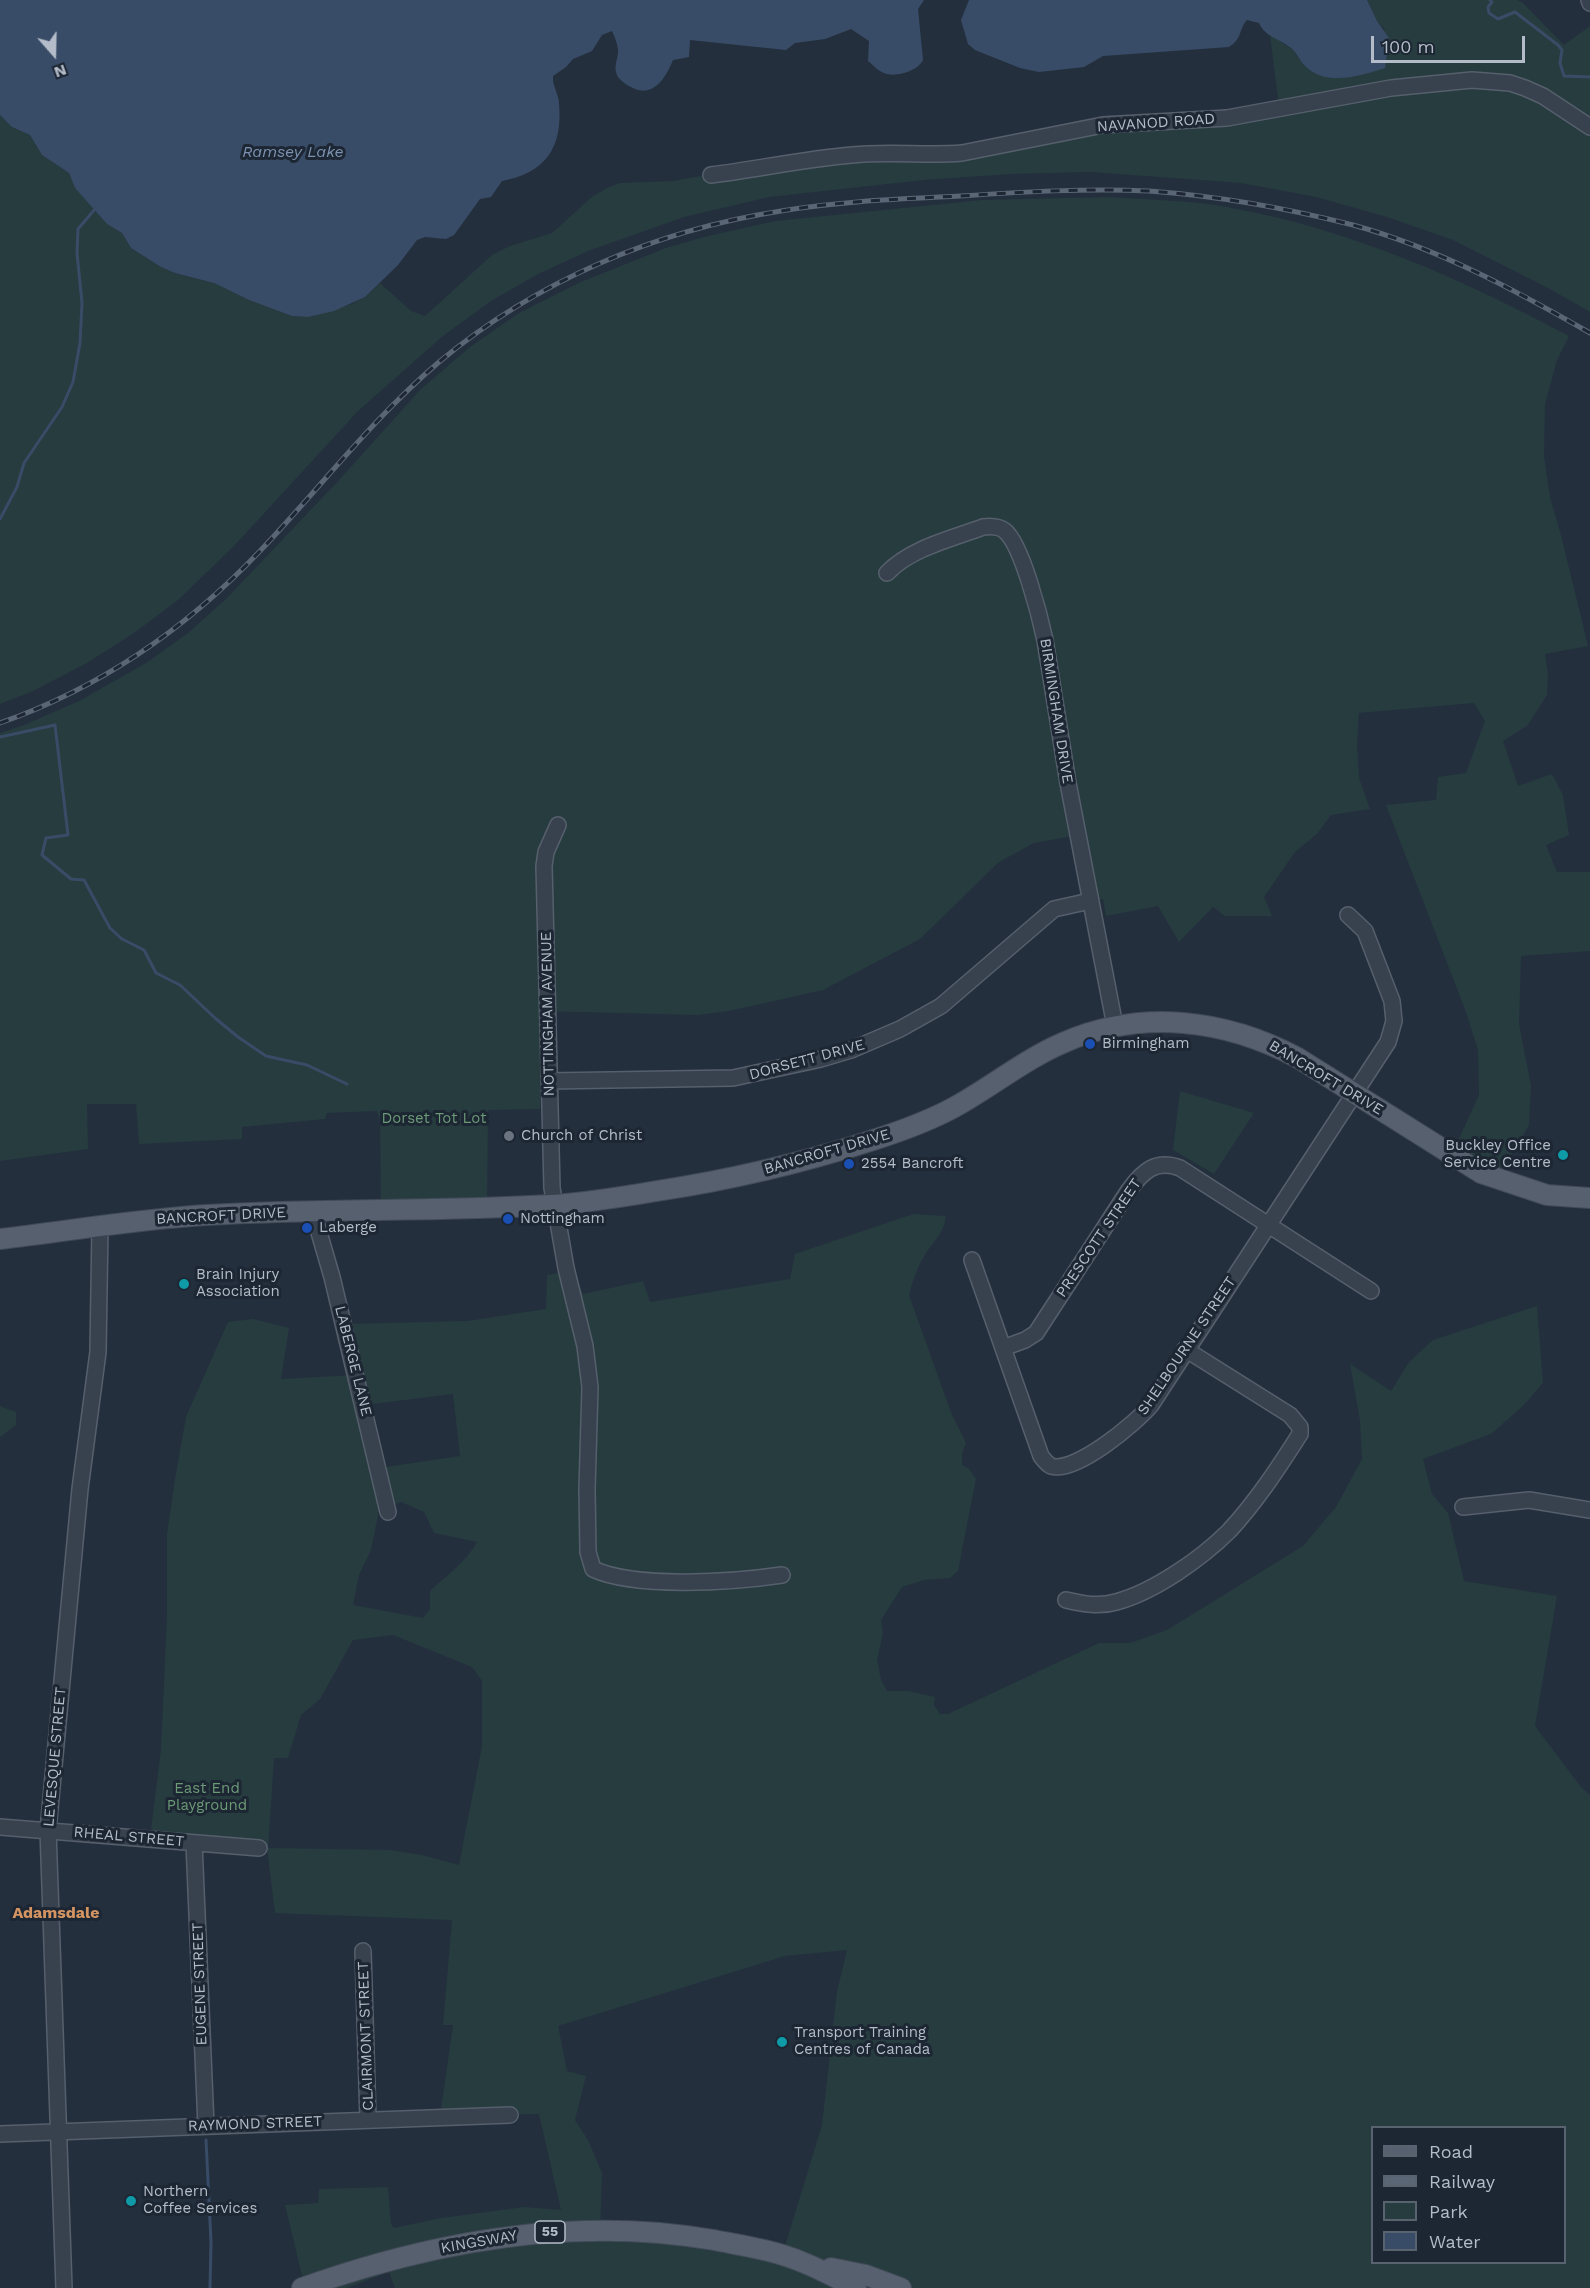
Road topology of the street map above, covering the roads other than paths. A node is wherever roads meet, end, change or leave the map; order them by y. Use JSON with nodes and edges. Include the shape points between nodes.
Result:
{"nodes":[{"id":1,"x":1590,"y":127,"type":"edge"},
{"id":2,"x":711,"y":175,"type":"dead end"},
{"id":3,"x":886,"y":573,"type":"dead end"},
{"id":4,"x":558,"y":825,"type":"dead end"},
{"id":5,"x":1090,"y":901,"type":"junction"},
{"id":6,"x":1348,"y":915,"type":"dead end"},
{"id":7,"x":1115,"y":1026,"type":"junction"},
{"id":8,"x":549,"y":1081,"type":"junction"},
{"id":9,"x":1354,"y":1094,"type":"junction"},
{"id":10,"x":1590,"y":1198,"type":"edge"},
{"id":11,"x":554,"y":1205,"type":"junction"},
{"id":12,"x":313,"y":1212,"type":"junction"},
{"id":13,"x":1267,"y":1225,"type":"junction"},
{"id":14,"x":100,"y":1227,"type":"junction"},
{"id":15,"x":0,"y":1239,"type":"edge"},
{"id":16,"x":972,"y":1260,"type":"dead end"},
{"id":17,"x":1371,"y":1291,"type":"dead end"},
{"id":18,"x":1003,"y":1348,"type":"junction"},
{"id":19,"x":1185,"y":1349,"type":"junction"},
{"id":20,"x":1463,"y":1507,"type":"dead end"},
{"id":21,"x":1590,"y":1510,"type":"edge"},
{"id":22,"x":388,"y":1512,"type":"dead end"},
{"id":23,"x":782,"y":1575,"type":"dead end"},
{"id":24,"x":1066,"y":1600,"type":"dead end"},
{"id":25,"x":0,"y":1827,"type":"edge"},
{"id":26,"x":48,"y":1830,"type":"junction"},
{"id":27,"x":194,"y":1843,"type":"junction"},
{"id":28,"x":259,"y":1848,"type":"dead end"},
{"id":29,"x":363,"y":1951,"type":"dead end"},
{"id":30,"x":510,"y":2115,"type":"dead end"},
{"id":31,"x":368,"y":2120,"type":"junction"},
{"id":32,"x":206,"y":2126,"type":"junction"},
{"id":33,"x":59,"y":2132,"type":"junction"},
{"id":34,"x":0,"y":2134,"type":"edge"},
{"id":35,"x":802,"y":2262,"type":"junction"},
{"id":36,"x":64,"y":2288,"type":"edge"},
{"id":37,"x":302,"y":2288,"type":"edge"},
{"id":38,"x":856,"y":2288,"type":"edge"},
{"id":39,"x":901,"y":2288,"type":"edge"}],
"edges":[{"from":1,"to":2,"type":"street","name":"NAVANOD ROAD","via":[[1526,88],[1472,80],[1391,88],[1227,118],[1103,125],[962,153],[853,155]]},
{"from":3,"to":5,"type":"street","name":"BIRMINGHAM DRIVE","via":[[912,554],[983,527],[998,527],[1010,536],[1022,562],[1045,640]]},
{"from":4,"to":8,"type":"street","name":"NOTTINGHAM AVENUE","via":[[544,866]]},
{"from":5,"to":7,"type":"street","name":"BIRMINGHAM DRIVE"},
{"from":5,"to":8,"type":"street","name":"DORSETT DRIVE","via":[[1054,909],[941,1006],[851,1050],[733,1078]]},
{"from":6,"to":9,"type":"street","name":"SHELBOURNE STREET","via":[[1365,931],[1394,1009],[1388,1042]]},
{"from":7,"to":9,"type":"main road","name":"BANCROFT DRIVE","via":[[1176,1022],[1239,1032],[1291,1054]]},
{"from":7,"to":11,"type":"main road","name":"BANCROFT DRIVE","via":[[1061,1044],[938,1116],[866,1143],[729,1179]]},
{"from":8,"to":11,"type":"street","name":"NOTTINGHAM AVENUE"},
{"from":9,"to":10,"type":"main road","name":"BANCROFT DRIVE","via":[[1481,1173],[1547,1195]]},
{"from":9,"to":13,"type":"street","name":"SHELBOURNE STREET"},
{"from":11,"to":12,"type":"main road","name":"BANCROFT DRIVE"},
{"from":11,"to":23,"type":"street","name":"NOTTINGHAM AVENUE","via":[[585,1346],[590,1387],[588,1552],[593,1569],[609,1576],[659,1581]]},
{"from":12,"to":14,"type":"main road","name":"BANCROFT DRIVE","via":[[204,1215]]},
{"from":12,"to":22,"type":"street","name":"LABERGE LANE"},
{"from":13,"to":17,"type":"street","name":"PRESCOTT STREET"},
{"from":13,"to":18,"type":"street","name":"PRESCOTT STREET","via":[[1180,1168],[1168,1164],[1151,1167],[1129,1190],[1036,1333]]},
{"from":13,"to":19,"type":"street","name":"SHELBOURNE STREET"},
{"from":14,"to":15,"type":"main road","name":"BANCROFT DRIVE"},
{"from":14,"to":26,"type":"street","name":"LEVESQUE STREET","via":[[98,1352],[80,1489]]},
{"from":16,"to":18,"type":"street","name":"SHELBOURNE STREET"},
{"from":18,"to":19,"type":"street","name":"SHELBOURNE STREET","via":[[1041,1456],[1048,1464],[1059,1467],[1085,1457],[1129,1428],[1151,1405]]},
{"from":19,"to":24,"type":"street","via":[[1290,1415],[1300,1427],[1300,1434],[1250,1505],[1206,1551],[1152,1587],[1116,1602],[1085,1605]]},
{"from":20,"to":21,"type":"street","via":[[1528,1500]]},
{"from":25,"to":26,"type":"street","name":"RHEAL STREET"},
{"from":26,"to":27,"type":"street","name":"RHEAL STREET"},
{"from":26,"to":33,"type":"street","name":"LEVESQUE STREET"},
{"from":27,"to":28,"type":"street","name":"RHEAL STREET"},
{"from":27,"to":32,"type":"street","name":"EUGENE STREET"},
{"from":29,"to":31,"type":"street","name":"CLAIRMONT STREET"},
{"from":30,"to":31,"type":"street","name":"RAYMOND STREET"},
{"from":31,"to":32,"type":"street","name":"RAYMOND STREET"},
{"from":32,"to":33,"type":"street","name":"RAYMOND STREET"},
{"from":33,"to":34,"type":"street","name":"RAYMOND STREET"},
{"from":33,"to":36,"type":"street","name":"LEVESQUE STREET"},
{"from":35,"to":37,"type":"main road","name":"KINGSWAY","number":"55","via":[[746,2246],[673,2234],[566,2231],[457,2245],[370,2265]]},
{"from":35,"to":38,"type":"main road","name":"KINGSWAY","number":"55"},
{"from":35,"to":39,"type":"main road","name":"KINGSWAY","number":"55","via":[[866,2275]]}]}
